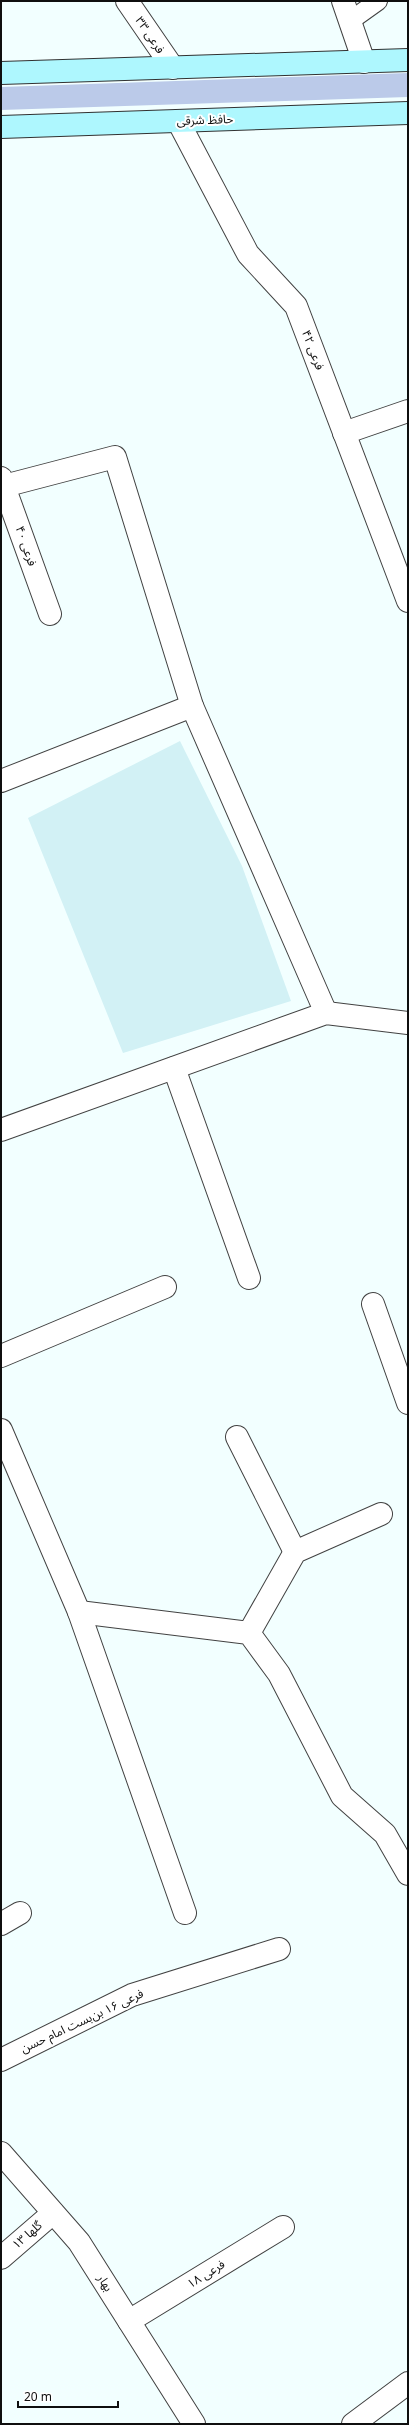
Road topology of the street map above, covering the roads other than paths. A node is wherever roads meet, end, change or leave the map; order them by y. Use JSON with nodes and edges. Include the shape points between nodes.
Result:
{"nodes":[{"id":1,"x":127,"y":1,"type":"edge"},
{"id":2,"x":378,"y":1,"type":"edge"},
{"id":3,"x":346,"y":11,"type":"edge"},
{"id":4,"x":408,"y":60,"type":"edge"},
{"id":5,"x":364,"y":62,"type":"junction"},
{"id":6,"x":173,"y":68,"type":"junction"},
{"id":7,"x":1,"y":73,"type":"edge"},
{"id":8,"x":408,"y":113,"type":"edge"},
{"id":9,"x":178,"y":121,"type":"junction"},
{"id":10,"x":1,"y":127,"type":"edge"},
{"id":11,"x":408,"y":412,"type":"edge"},
{"id":12,"x":344,"y":433,"type":"junction"},
{"id":13,"x":3,"y":482,"type":"edge"},
{"id":14,"x":408,"y":601,"type":"edge"},
{"id":15,"x":50,"y":614,"type":"dead end"},
{"id":16,"x":192,"y":706,"type":"junction"},
{"id":17,"x":1,"y":781,"type":"edge"},
{"id":18,"x":326,"y":1013,"type":"junction"},
{"id":19,"x":408,"y":1023,"type":"edge"},
{"id":20,"x":174,"y":1068,"type":"junction"},
{"id":21,"x":1,"y":1130,"type":"edge"},
{"id":22,"x":249,"y":1278,"type":"dead end"},
{"id":23,"x":165,"y":1287,"type":"dead end"},
{"id":24,"x":373,"y":1304,"type":"dead end"},
{"id":25,"x":1,"y":1356,"type":"edge"},
{"id":26,"x":408,"y":1403,"type":"edge"},
{"id":27,"x":1,"y":1430,"type":"edge"},
{"id":28,"x":237,"y":1437,"type":"dead end"},
{"id":29,"x":382,"y":1514,"type":"dead end"},
{"id":30,"x":295,"y":1552,"type":"junction"},
{"id":31,"x":78,"y":1612,"type":"junction"},
{"id":32,"x":249,"y":1633,"type":"junction"},
{"id":33,"x":408,"y":1874,"type":"edge"},
{"id":34,"x":20,"y":1913,"type":"dead end"},
{"id":35,"x":186,"y":1913,"type":"dead end"},
{"id":36,"x":1,"y":1924,"type":"edge"},
{"id":37,"x":279,"y":1949,"type":"dead end"},
{"id":38,"x":1,"y":2060,"type":"edge"},
{"id":39,"x":1,"y":2153,"type":"edge"},
{"id":40,"x":53,"y":2213,"type":"junction"},
{"id":41,"x":283,"y":2227,"type":"dead end"},
{"id":42,"x":1,"y":2258,"type":"edge"},
{"id":43,"x":129,"y":2321,"type":"junction"},
{"id":44,"x":408,"y":2383,"type":"edge"},
{"id":45,"x":194,"y":2424,"type":"edge"},
{"id":46,"x":353,"y":2424,"type":"edge"}],
"edges":[{"from":1,"to":6,"type":"street","name":"فرعی ۳۳"},
{"from":2,"to":3,"type":"lane"},
{"from":3,"to":5,"type":"street"},
{"from":4,"to":5,"type":"main road"},
{"from":5,"to":6,"type":"main road"},
{"from":6,"to":7,"type":"main road"},
{"from":8,"to":9,"type":"main road","name":"حافظ شرقی"},
{"from":9,"to":10,"type":"main road","name":"حافظ شرقی"},
{"from":9,"to":12,"type":"street","name":"فرعی ۴۲","via":[[248,254],[296,306]]},
{"from":11,"to":12,"type":"street"},
{"from":12,"to":14,"type":"street","name":"فرعی ۴۲"},
{"from":13,"to":15,"type":"street","name":"فرعی ۴۰"},
{"from":13,"to":16,"type":"street","via":[[115,456]]},
{"from":16,"to":17,"type":"street"},
{"from":16,"to":18,"type":"street"},
{"from":18,"to":19,"type":"street"},
{"from":18,"to":20,"type":"street"},
{"from":20,"to":21,"type":"street"},
{"from":20,"to":22,"type":"street"},
{"from":23,"to":25,"type":"street"},
{"from":24,"to":26,"type":"street"},
{"from":27,"to":31,"type":"street"},
{"from":28,"to":30,"type":"street"},
{"from":29,"to":30,"type":"street"},
{"from":30,"to":32,"type":"street"},
{"from":31,"to":32,"type":"street"},
{"from":31,"to":35,"type":"street"},
{"from":32,"to":33,"type":"street","via":[[279,1674],[342,1796],[385,1834]]},
{"from":34,"to":36,"type":"street"},
{"from":37,"to":38,"type":"street","name":"فرعی ۱۶ بن‌بست امام حسن","via":[[132,1995]]},
{"from":39,"to":40,"type":"street","name":"بهار"},
{"from":40,"to":42,"type":"street","name":"۱۳ گلها"},
{"from":40,"to":43,"type":"street","name":"بهار","via":[[79,2242]]},
{"from":41,"to":43,"type":"street","name":"فرعی ۱۸"},
{"from":43,"to":45,"type":"street","name":"بهار"},
{"from":44,"to":46,"type":"street"}]}
